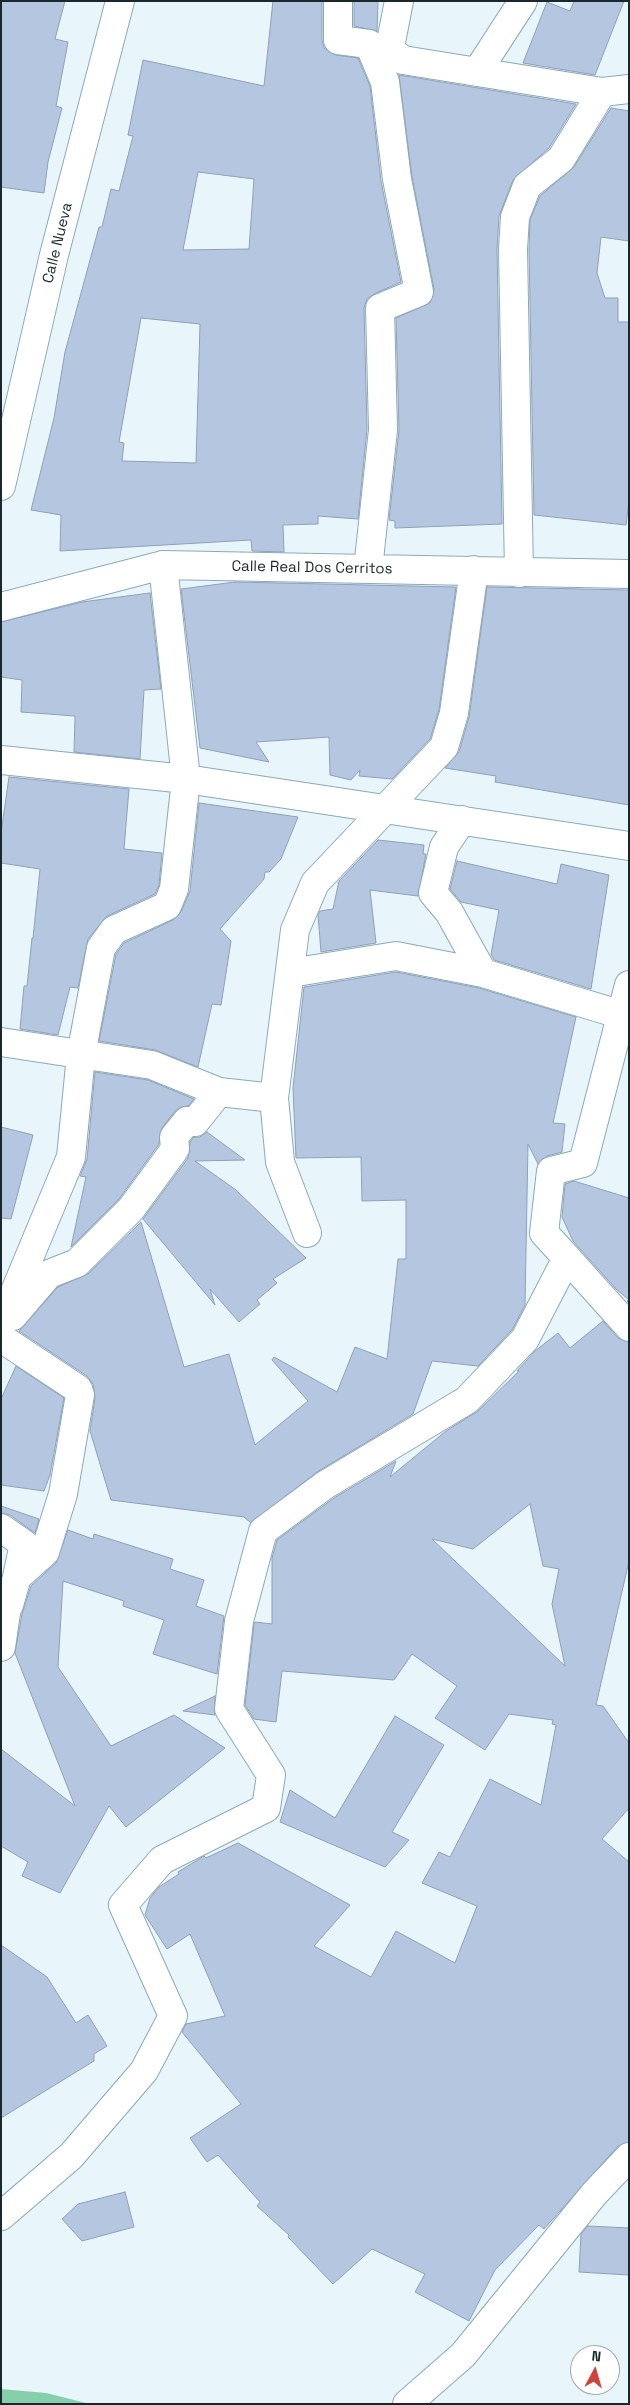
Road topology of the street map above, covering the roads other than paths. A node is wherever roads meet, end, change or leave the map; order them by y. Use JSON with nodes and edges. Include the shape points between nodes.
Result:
{"nodes":[{"id":1,"x":120,"y":1,"type":"edge"},
{"id":2,"x":338,"y":1,"type":"edge"},
{"id":3,"x":399,"y":1,"type":"edge"},
{"id":4,"x":523,"y":1,"type":"edge"},
{"id":5,"x":477,"y":72,"type":"junction"},
{"id":6,"x":616,"y":90,"type":"edge"},
{"id":7,"x":3,"y":470,"type":"edge"},
{"id":8,"x":163,"y":565,"type":"junction"},
{"id":9,"x":368,"y":569,"type":"junction"},
{"id":10,"x":474,"y":570,"type":"junction"},
{"id":11,"x":519,"y":573,"type":"junction"},
{"id":12,"x":629,"y":574,"type":"edge"},
{"id":13,"x":1,"y":607,"type":"edge"},
{"id":14,"x":1,"y":760,"type":"edge"},
{"id":15,"x":186,"y":779,"type":"junction"},
{"id":16,"x":385,"y":808,"type":"junction"},
{"id":17,"x":462,"y":820,"type":"junction"},
{"id":18,"x":629,"y":846,"type":"edge"},
{"id":19,"x":290,"y":973,"type":"junction"},
{"id":20,"x":483,"y":973,"type":"junction"},
{"id":21,"x":629,"y":985,"type":"edge"},
{"id":22,"x":624,"y":1016,"type":"edge"},
{"id":23,"x":1,"y":1042,"type":"edge"},
{"id":24,"x":80,"y":1055,"type":"junction"},
{"id":25,"x":219,"y":1092,"type":"junction"},
{"id":26,"x":274,"y":1098,"type":"junction"},
{"id":27,"x":306,"y":1233,"type":"dead end"},
{"id":28,"x":568,"y":1258,"type":"junction"},
{"id":29,"x":1,"y":1325,"type":"edge"},
{"id":30,"x":629,"y":1327,"type":"edge"},
{"id":31,"x":1,"y":1330,"type":"edge"},
{"id":32,"x":1,"y":1338,"type":"edge"},
{"id":33,"x":1,"y":1528,"type":"edge"},
{"id":34,"x":17,"y":1578,"type":"junction"},
{"id":35,"x":1,"y":1646,"type":"edge"},
{"id":36,"x":629,"y":2157,"type":"edge"},
{"id":37,"x":1,"y":2216,"type":"edge"},
{"id":38,"x":407,"y":2404,"type":"edge"}],
"edges":[{"from":1,"to":7,"type":"street","name":"Calle Nueva","via":[[54,254]]},
{"from":2,"to":9,"type":"street","via":[[338,40],[368,44],[384,82],[397,179],[419,292],[380,308],[383,430]]},
{"from":3,"to":5,"type":"street","via":[[390,47],[395,54],[403,60]]},
{"from":4,"to":5,"type":"street"},
{"from":5,"to":6,"type":"street"},
{"from":6,"to":11,"type":"street","via":[[561,159],[527,186],[515,217]]},
{"from":8,"to":9,"type":"street","name":"Calle Real Dos Cerritos"},
{"from":8,"to":13,"type":"street","name":"Calle Real Dos Cerritos"},
{"from":8,"to":15,"type":"street"},
{"from":9,"to":10,"type":"street","name":"Calle Real Dos Cerritos"},
{"from":10,"to":11,"type":"street","name":"Calle Real Dos Cerritos"},
{"from":10,"to":16,"type":"street","via":[[454,713],[444,747]]},
{"from":11,"to":12,"type":"street","name":"Calle Real Dos Cerritos"},
{"from":14,"to":15,"type":"street"},
{"from":15,"to":16,"type":"street"},
{"from":15,"to":24,"type":"street","via":[[174,889],[167,906],[114,930],[101,948]]},
{"from":16,"to":17,"type":"street"},
{"from":16,"to":19,"type":"street","via":[[315,883],[296,930]]},
{"from":17,"to":18,"type":"street"},
{"from":17,"to":20,"type":"street","via":[[444,847],[434,893]]},
{"from":19,"to":20,"type":"street","via":[[396,956]]},
{"from":19,"to":26,"type":"street"},
{"from":20,"to":22,"type":"street"},
{"from":21,"to":22,"type":"street"},
{"from":22,"to":28,"type":"street","via":[[583,1163],[551,1171],[544,1233]]},
{"from":23,"to":24,"type":"street"},
{"from":24,"to":25,"type":"street","via":[[152,1065]]},
{"from":24,"to":29,"type":"street","via":[[71,1157]]},
{"from":25,"to":26,"type":"street"},
{"from":25,"to":31,"type":"street","via":[[195,1122],[186,1121],[174,1137],[175,1149],[131,1209],[77,1263],[49,1274]]},
{"from":26,"to":27,"type":"street","via":[[280,1162]]},
{"from":28,"to":30,"type":"street"},
{"from":28,"to":37,"type":"street","via":[[525,1340],[467,1400],[325,1485],[264,1531],[239,1621],[229,1709],[271,1775],[266,1808],[162,1860],[123,1905],[173,2016],[144,2071],[71,2156]]},
{"from":32,"to":34,"type":"street","via":[[78,1389],[80,1395],[63,1494],[45,1552]]},
{"from":33,"to":34,"type":"street","via":[[24,1544]]},
{"from":34,"to":35,"type":"street","via":[[7,1606]]},
{"from":36,"to":38,"type":"street","via":[[594,2194],[463,2355]]}]}
